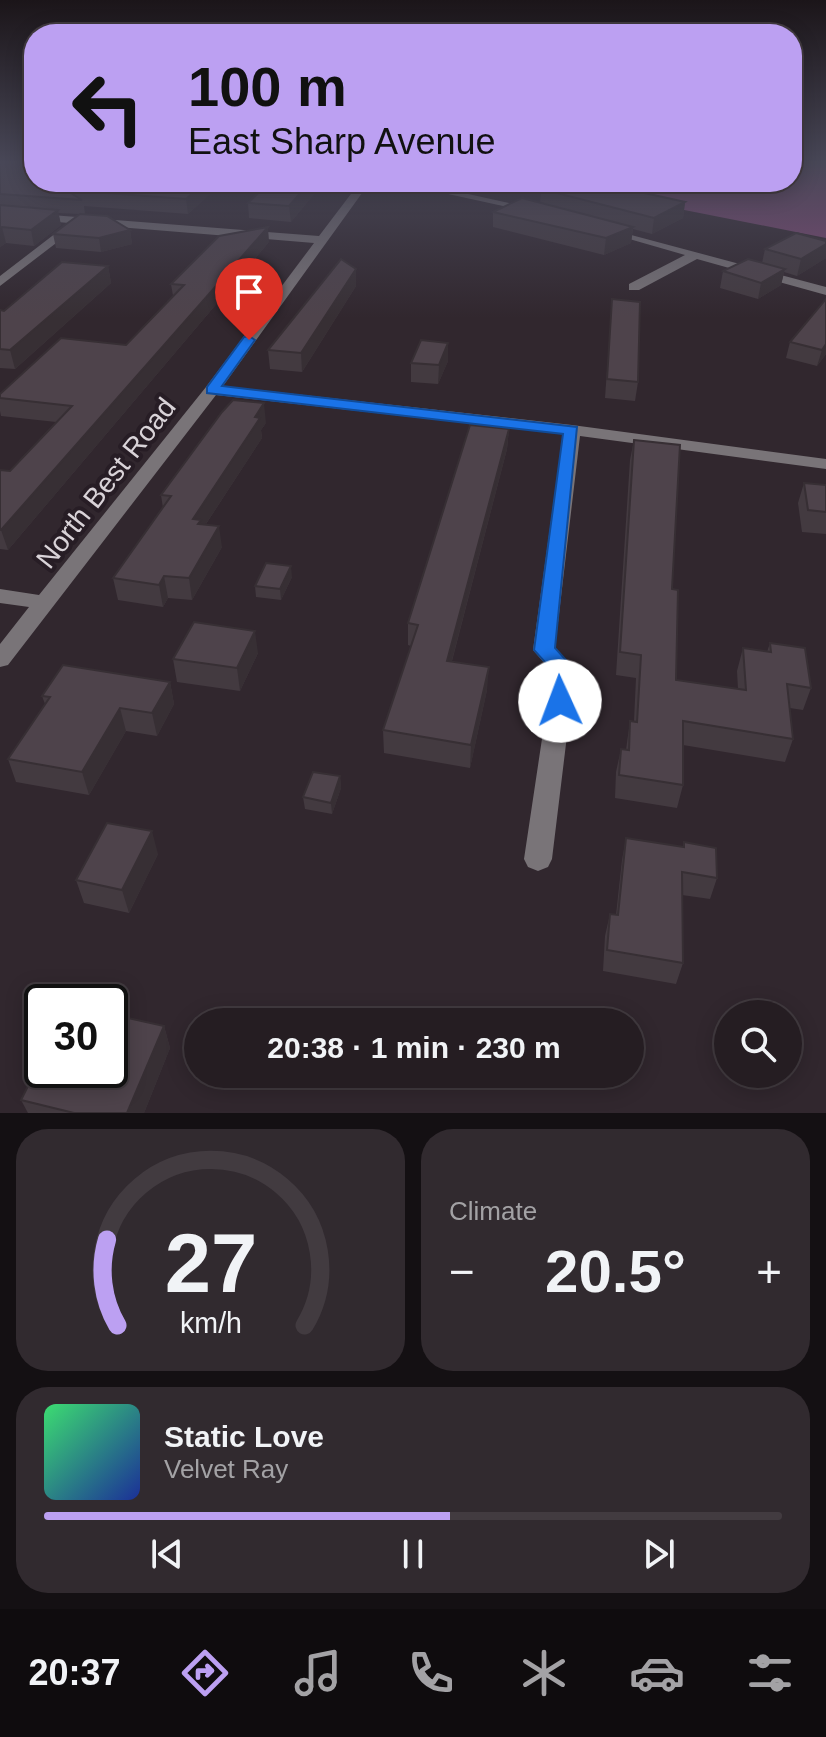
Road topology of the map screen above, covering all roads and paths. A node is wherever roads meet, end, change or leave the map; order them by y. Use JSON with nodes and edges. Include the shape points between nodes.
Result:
{"nodes":[{"id":1,"x":0,"y":214,"type":"edge"},
{"id":2,"x":341,"y":214,"type":"edge"},
{"id":3,"x":79,"y":221,"type":"junction"},
{"id":4,"x":594,"y":225,"type":"edge"},
{"id":5,"x":321,"y":240,"type":"junction"},
{"id":6,"x":693,"y":256,"type":"junction"},
{"id":7,"x":0,"y":282,"type":"edge"},
{"id":8,"x":634,"y":287,"type":"dead end"},
{"id":9,"x":826,"y":291,"type":"edge"},
{"id":10,"x":212,"y":390,"type":"junction"},
{"id":11,"x":572,"y":430,"type":"junction"},
{"id":12,"x":826,"y":464,"type":"edge"},
{"id":13,"x":0,"y":596,"type":"edge"},
{"id":14,"x":44,"y":603,"type":"junction"},
{"id":15,"x":0,"y":659,"type":"edge"},
{"id":16,"x":538,"y":859,"type":"dead end"}],
"edges":[{"from":1,"to":3,"type":"street"},
{"from":2,"to":5,"type":"street","name":"North Best Road"},
{"from":3,"to":5,"type":"street"},
{"from":3,"to":7,"type":"street"},
{"from":4,"to":6,"type":"street"},
{"from":5,"to":10,"type":"street","name":"North Best Road"},
{"from":6,"to":8,"type":"street"},
{"from":6,"to":9,"type":"street"},
{"from":10,"to":11,"type":"street"},
{"from":10,"to":14,"type":"street","name":"North Best Road"},
{"from":11,"to":12,"type":"street"},
{"from":11,"to":16,"type":"street","via":[[544,650],[564,670]]},
{"from":13,"to":14,"type":"street"},
{"from":14,"to":15,"type":"street","name":"North Best Road"}]}
